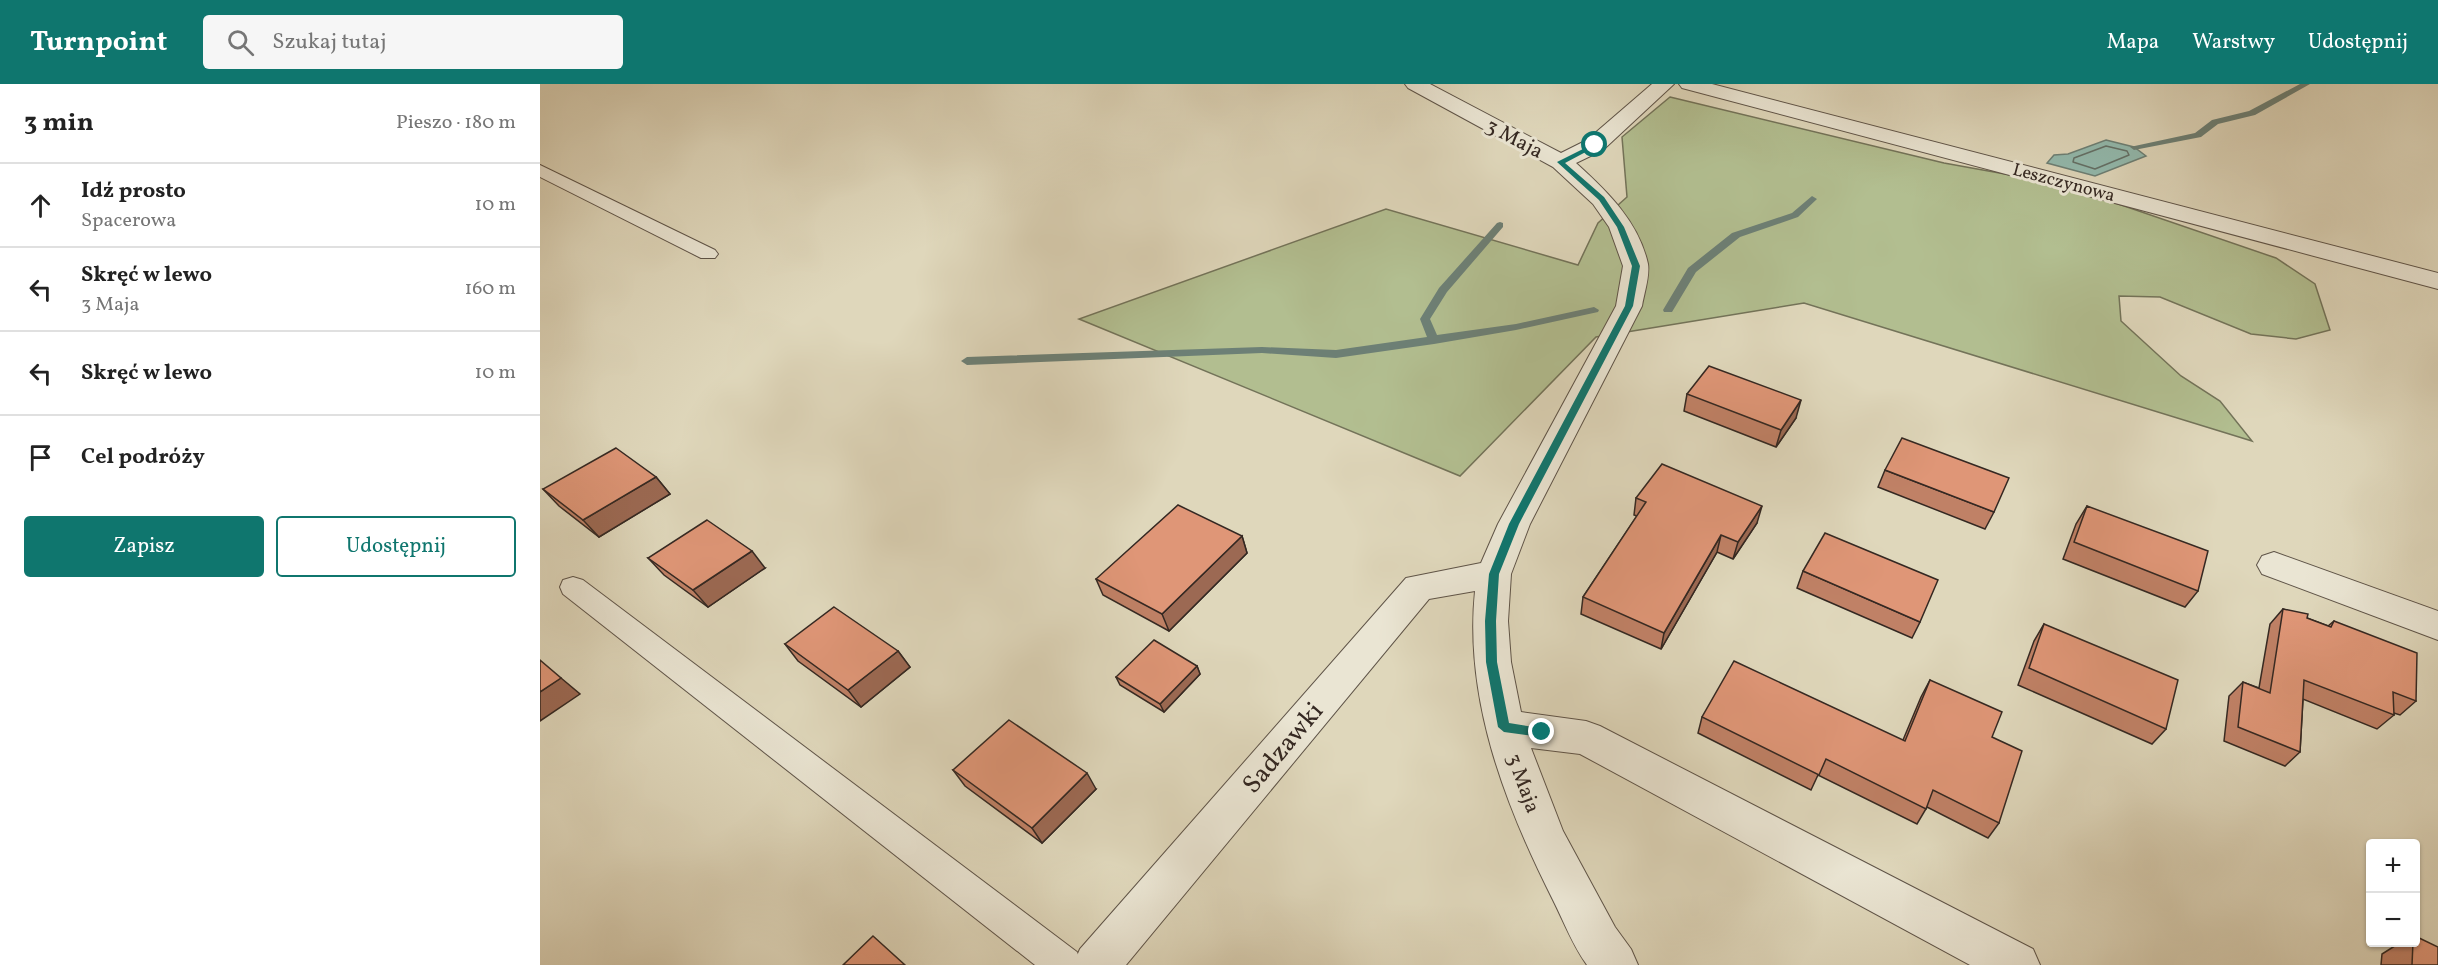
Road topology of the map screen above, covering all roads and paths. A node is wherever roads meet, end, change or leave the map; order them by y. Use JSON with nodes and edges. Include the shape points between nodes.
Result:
{"nodes":[{"id":1,"x":1414,"y":84,"type":"edge"},
{"id":2,"x":1664,"y":84,"type":"edge"},
{"id":3,"x":1689,"y":84,"type":"edge"},
{"id":4,"x":1561,"y":162,"type":"junction"},
{"id":5,"x":540,"y":170,"type":"edge"},
{"id":6,"x":708,"y":254,"type":"dead end"},
{"id":7,"x":2438,"y":281,"type":"edge"},
{"id":8,"x":2274,"y":565,"type":"dead end"},
{"id":9,"x":1494,"y":574,"type":"junction"},
{"id":10,"x":573,"y":587,"type":"dead end"},
{"id":11,"x":2438,"y":626,"type":"edge"},
{"id":12,"x":1504,"y":727,"type":"junction"},
{"id":13,"x":1064,"y":965,"type":"edge"},
{"id":14,"x":1096,"y":965,"type":"edge"},
{"id":15,"x":1615,"y":965,"type":"edge"},
{"id":16,"x":2017,"y":965,"type":"edge"}],
"edges":[{"from":1,"to":4,"type":"street","name":"3 Maja"},
{"from":2,"to":4,"type":"street","via":[[1595,145]]},
{"from":3,"to":7,"type":"street","name":"Leszczynowa"},
{"from":4,"to":9,"type":"street","name":"3 Maja","via":[[1602,199],[1621,227],[1636,266],[1629,306],[1514,524]]},
{"from":5,"to":6,"type":"lane"},
{"from":8,"to":11,"type":"street"},
{"from":9,"to":12,"type":"street","name":"3 Maja","via":[[1491,662]]},
{"from":9,"to":14,"type":"street","name":"Sadzawki","via":[[1418,588]]},
{"from":10,"to":13,"type":"lane"},
{"from":12,"to":15,"type":"street","name":"3 Maja","via":[[1545,840],[1599,943]]},
{"from":12,"to":16,"type":"street","via":[[1587,738]]}]}
